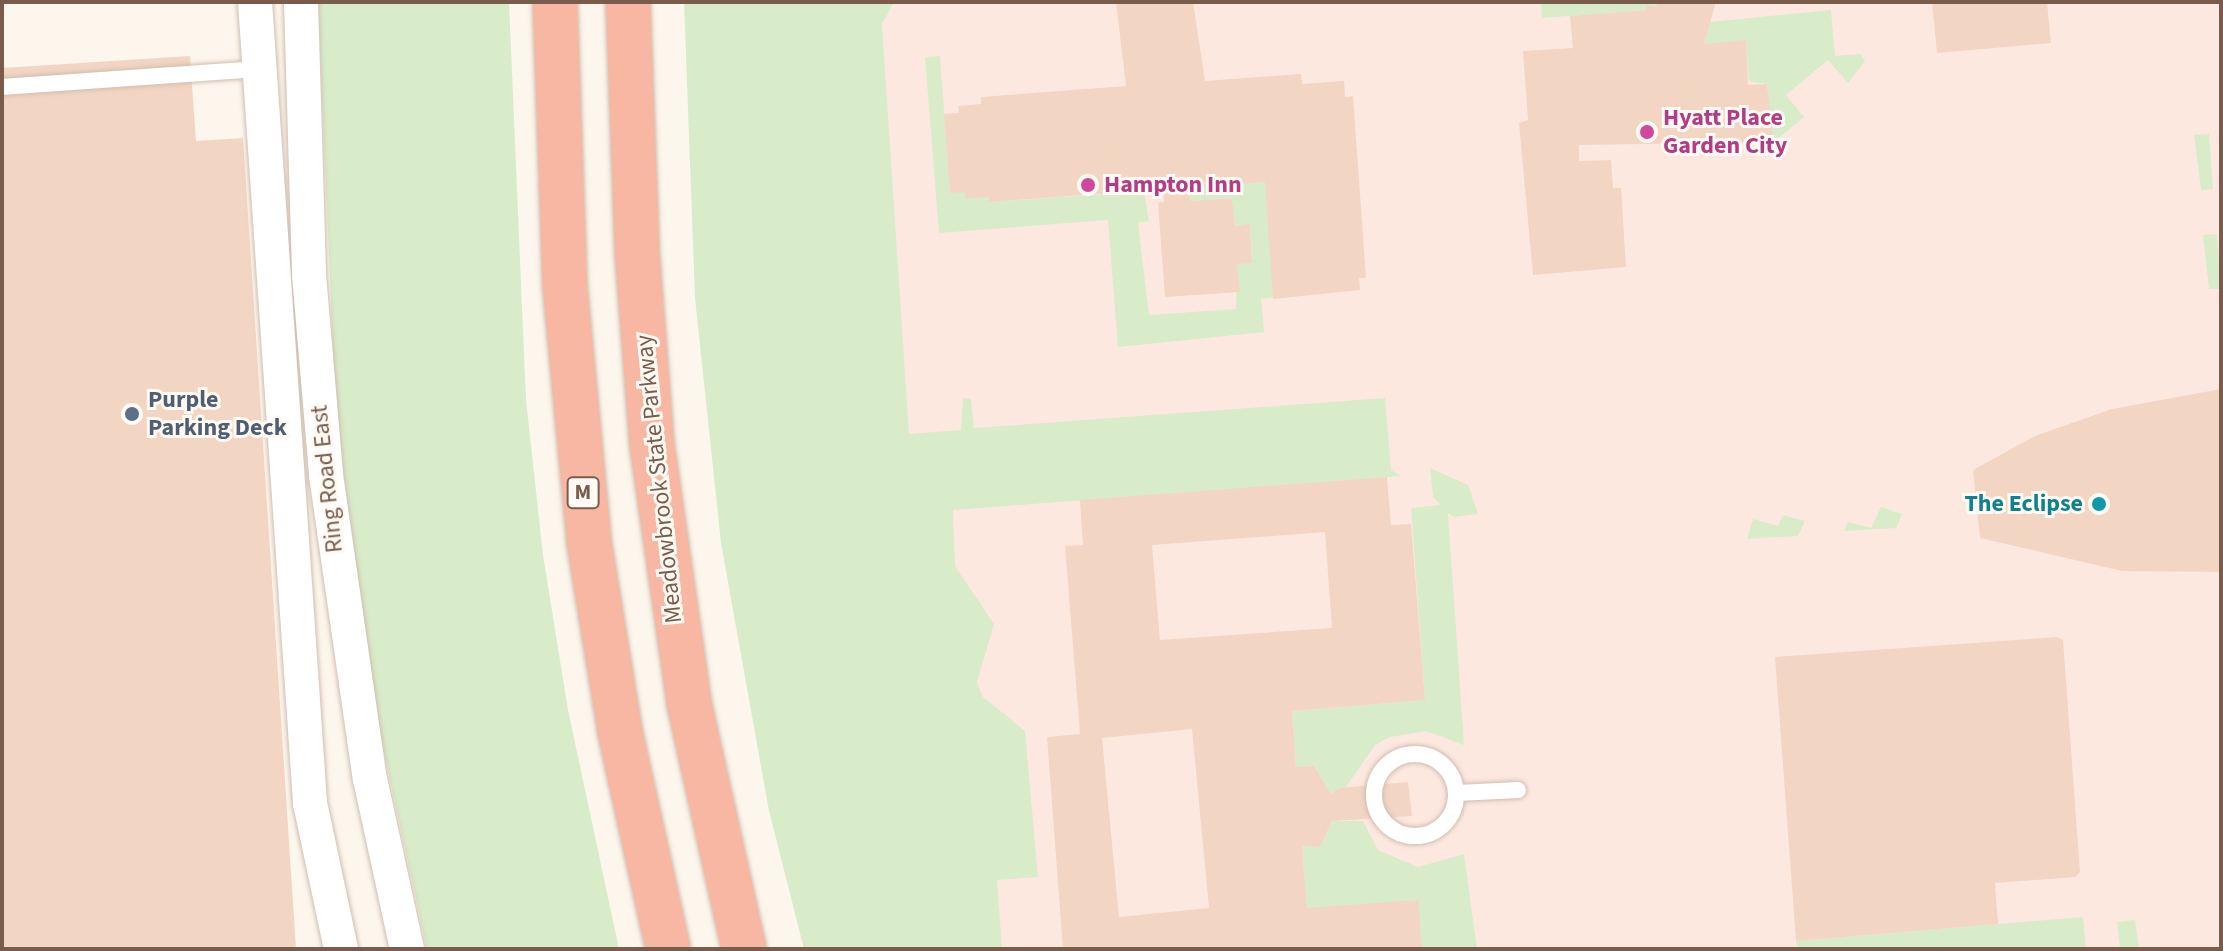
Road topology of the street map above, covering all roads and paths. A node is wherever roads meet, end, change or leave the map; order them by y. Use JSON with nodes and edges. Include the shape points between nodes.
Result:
{"nodes":[{"id":1,"x":255,"y":2,"type":"edge"},
{"id":2,"x":301,"y":2,"type":"edge"},
{"id":3,"x":628,"y":2,"type":"edge"},
{"id":4,"x":641,"y":2,"type":"edge"},
{"id":5,"x":553,"y":11,"type":"edge"},
{"id":6,"x":630,"y":63,"type":"junction"},
{"id":7,"x":261,"y":69,"type":"junction"},
{"id":8,"x":2,"y":87,"type":"edge"},
{"id":9,"x":289,"y":686,"type":"junction"},
{"id":10,"x":357,"y":704,"type":"junction"},
{"id":11,"x":1518,"y":790,"type":"dead end"},
{"id":12,"x":1457,"y":793,"type":"junction"},
{"id":13,"x":341,"y":949,"type":"edge"},
{"id":14,"x":407,"y":949,"type":"edge"},
{"id":15,"x":668,"y":949,"type":"edge"},
{"id":16,"x":744,"y":949,"type":"edge"}],
"edges":[{"from":1,"to":7,"type":"street","name":"Ring Road East"},
{"from":2,"to":10,"type":"street","name":"Ring Road East","via":[[318,403]]},
{"from":3,"to":6,"type":"highway","name":"Meadowbrook State Parkway"},
{"from":4,"to":6,"type":"highway"},
{"from":5,"to":15,"type":"highway","number":"M","via":[[565,287],[589,542],[620,732]]},
{"from":6,"to":16,"type":"highway","name":"Meadowbrook State Parkway","via":[[641,317],[668,574],[695,734]]},
{"from":7,"to":8,"type":"lane"},
{"from":7,"to":9,"type":"street","name":"Ring Road East"},
{"from":9,"to":10,"type":"street"},
{"from":9,"to":13,"type":"street","name":"Ring Road East","via":[[317,850]]},
{"from":10,"to":14,"type":"street","name":"Ring Road East"},
{"from":11,"to":12,"type":"lane"},
{"from":12,"to":12,"type":"lane","via":[[1454,779],[1435,758],[1407,755],[1383,770],[1374,796],[1383,820],[1417,836],[1430,834],[1450,818]]}]}
